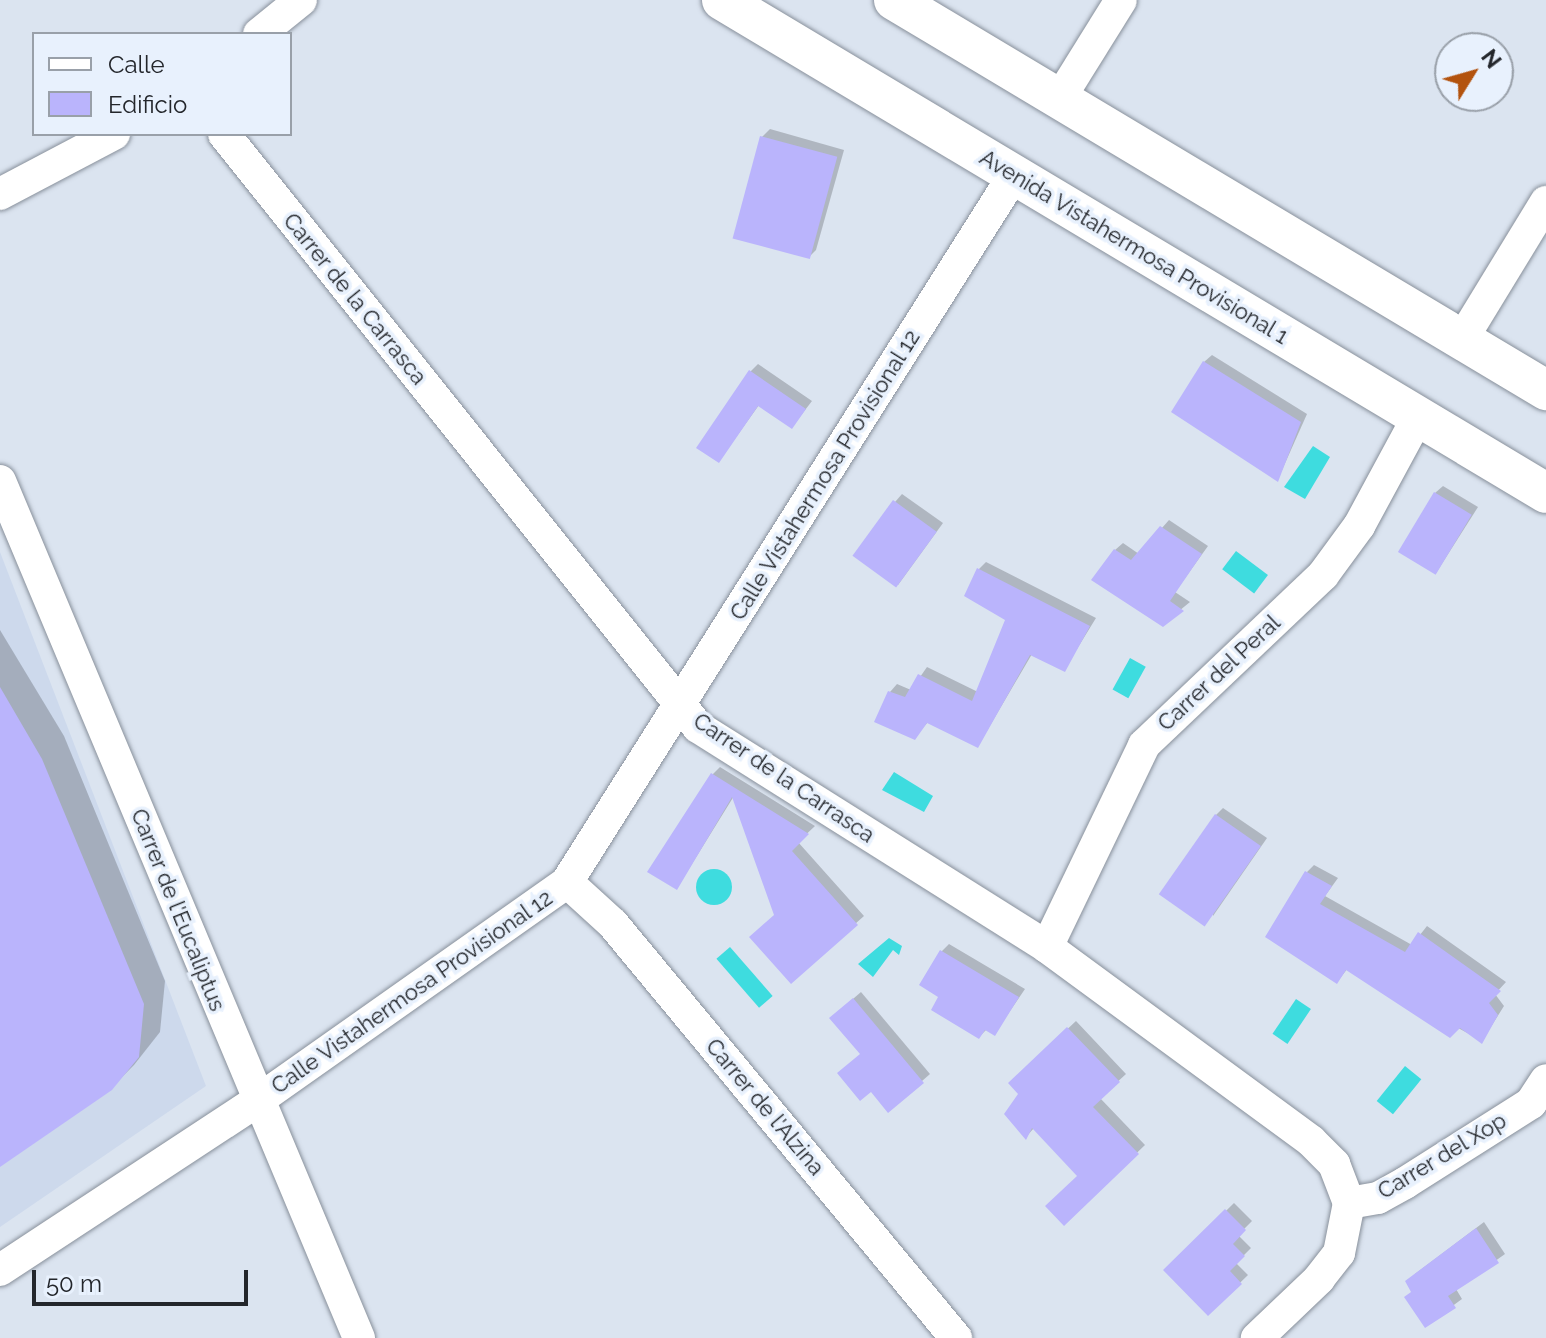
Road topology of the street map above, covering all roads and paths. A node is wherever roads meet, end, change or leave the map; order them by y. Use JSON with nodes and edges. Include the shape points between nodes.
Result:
{"nodes":[{"id":1,"x":301,"y":0,"type":"edge"},
{"id":2,"x":722,"y":0,"type":"edge"},
{"id":3,"x":894,"y":0,"type":"edge"},
{"id":4,"x":1121,"y":0,"type":"edge"},
{"id":5,"x":261,"y":32,"type":"edge"},
{"id":6,"x":1060,"y":98,"type":"junction"},
{"id":7,"x":110,"y":136,"type":"edge"},
{"id":8,"x":226,"y":136,"type":"edge"},
{"id":9,"x":1014,"y":175,"type":"junction"},
{"id":10,"x":0,"y":194,"type":"edge"},
{"id":11,"x":1546,"y":202,"type":"edge"},
{"id":12,"x":1461,"y":341,"type":"junction"},
{"id":13,"x":1546,"y":390,"type":"edge"},
{"id":14,"x":1418,"y":417,"type":"junction"},
{"id":15,"x":0,"y":481,"type":"edge"},
{"id":16,"x":1546,"y":493,"type":"edge"},
{"id":17,"x":680,"y":706,"type":"junction"},
{"id":18,"x":567,"y":882,"type":"junction"},
{"id":19,"x":1047,"y":947,"type":"junction"},
{"id":20,"x":1546,"y":1080,"type":"edge"},
{"id":21,"x":257,"y":1101,"type":"junction"},
{"id":22,"x":1349,"y":1203,"type":"junction"},
{"id":23,"x":0,"y":1270,"type":"edge"},
{"id":24,"x":359,"y":1338,"type":"edge"},
{"id":25,"x":956,"y":1338,"type":"edge"},
{"id":26,"x":1257,"y":1338,"type":"edge"}],
"edges":[{"from":1,"to":5,"type":"street"},
{"from":2,"to":9,"type":"street","name":"Avenida Vistahermosa Provisional 1"},
{"from":3,"to":6,"type":"street"},
{"from":4,"to":6,"type":"street"},
{"from":6,"to":12,"type":"street"},
{"from":7,"to":10,"type":"street"},
{"from":8,"to":17,"type":"street","name":"Carrer de la Carrasca"},
{"from":9,"to":14,"type":"street","name":"Avenida Vistahermosa Provisional 1"},
{"from":9,"to":17,"type":"street","name":"Calle Vistahermosa Provisional 12"},
{"from":11,"to":12,"type":"street"},
{"from":12,"to":13,"type":"street"},
{"from":14,"to":16,"type":"street","name":"Avenida Vistahermosa Provisional 1"},
{"from":14,"to":19,"type":"street","name":"Carrer del Peral","via":[[1359,526],[1323,575],[1144,745]]},
{"from":15,"to":21,"type":"street","name":"Carrer de l'Eucaliptus"},
{"from":17,"to":18,"type":"street","name":"Calle Vistahermosa Provisional 12"},
{"from":17,"to":19,"type":"street","name":"Carrer de la Carrasca","via":[[698,727]]},
{"from":18,"to":21,"type":"street","name":"Calle Vistahermosa Provisional 12"},
{"from":18,"to":25,"type":"street","name":"Carrer de l'Alzina","via":[[613,924]]},
{"from":19,"to":22,"type":"street","name":"Carrer de la Carrasca","via":[[1311,1141],[1334,1164]]},
{"from":20,"to":22,"type":"street","name":"Carrer del Xop","via":[[1531,1103],[1405,1183],[1378,1198]]},
{"from":21,"to":23,"type":"street","name":"Calle Vistahermosa Provisional 12"},
{"from":21,"to":24,"type":"street","name":"Carrer de l'Eucaliptus"},
{"from":22,"to":26,"type":"street","name":"Carrer del Xop","via":[[1339,1253]]}]}
